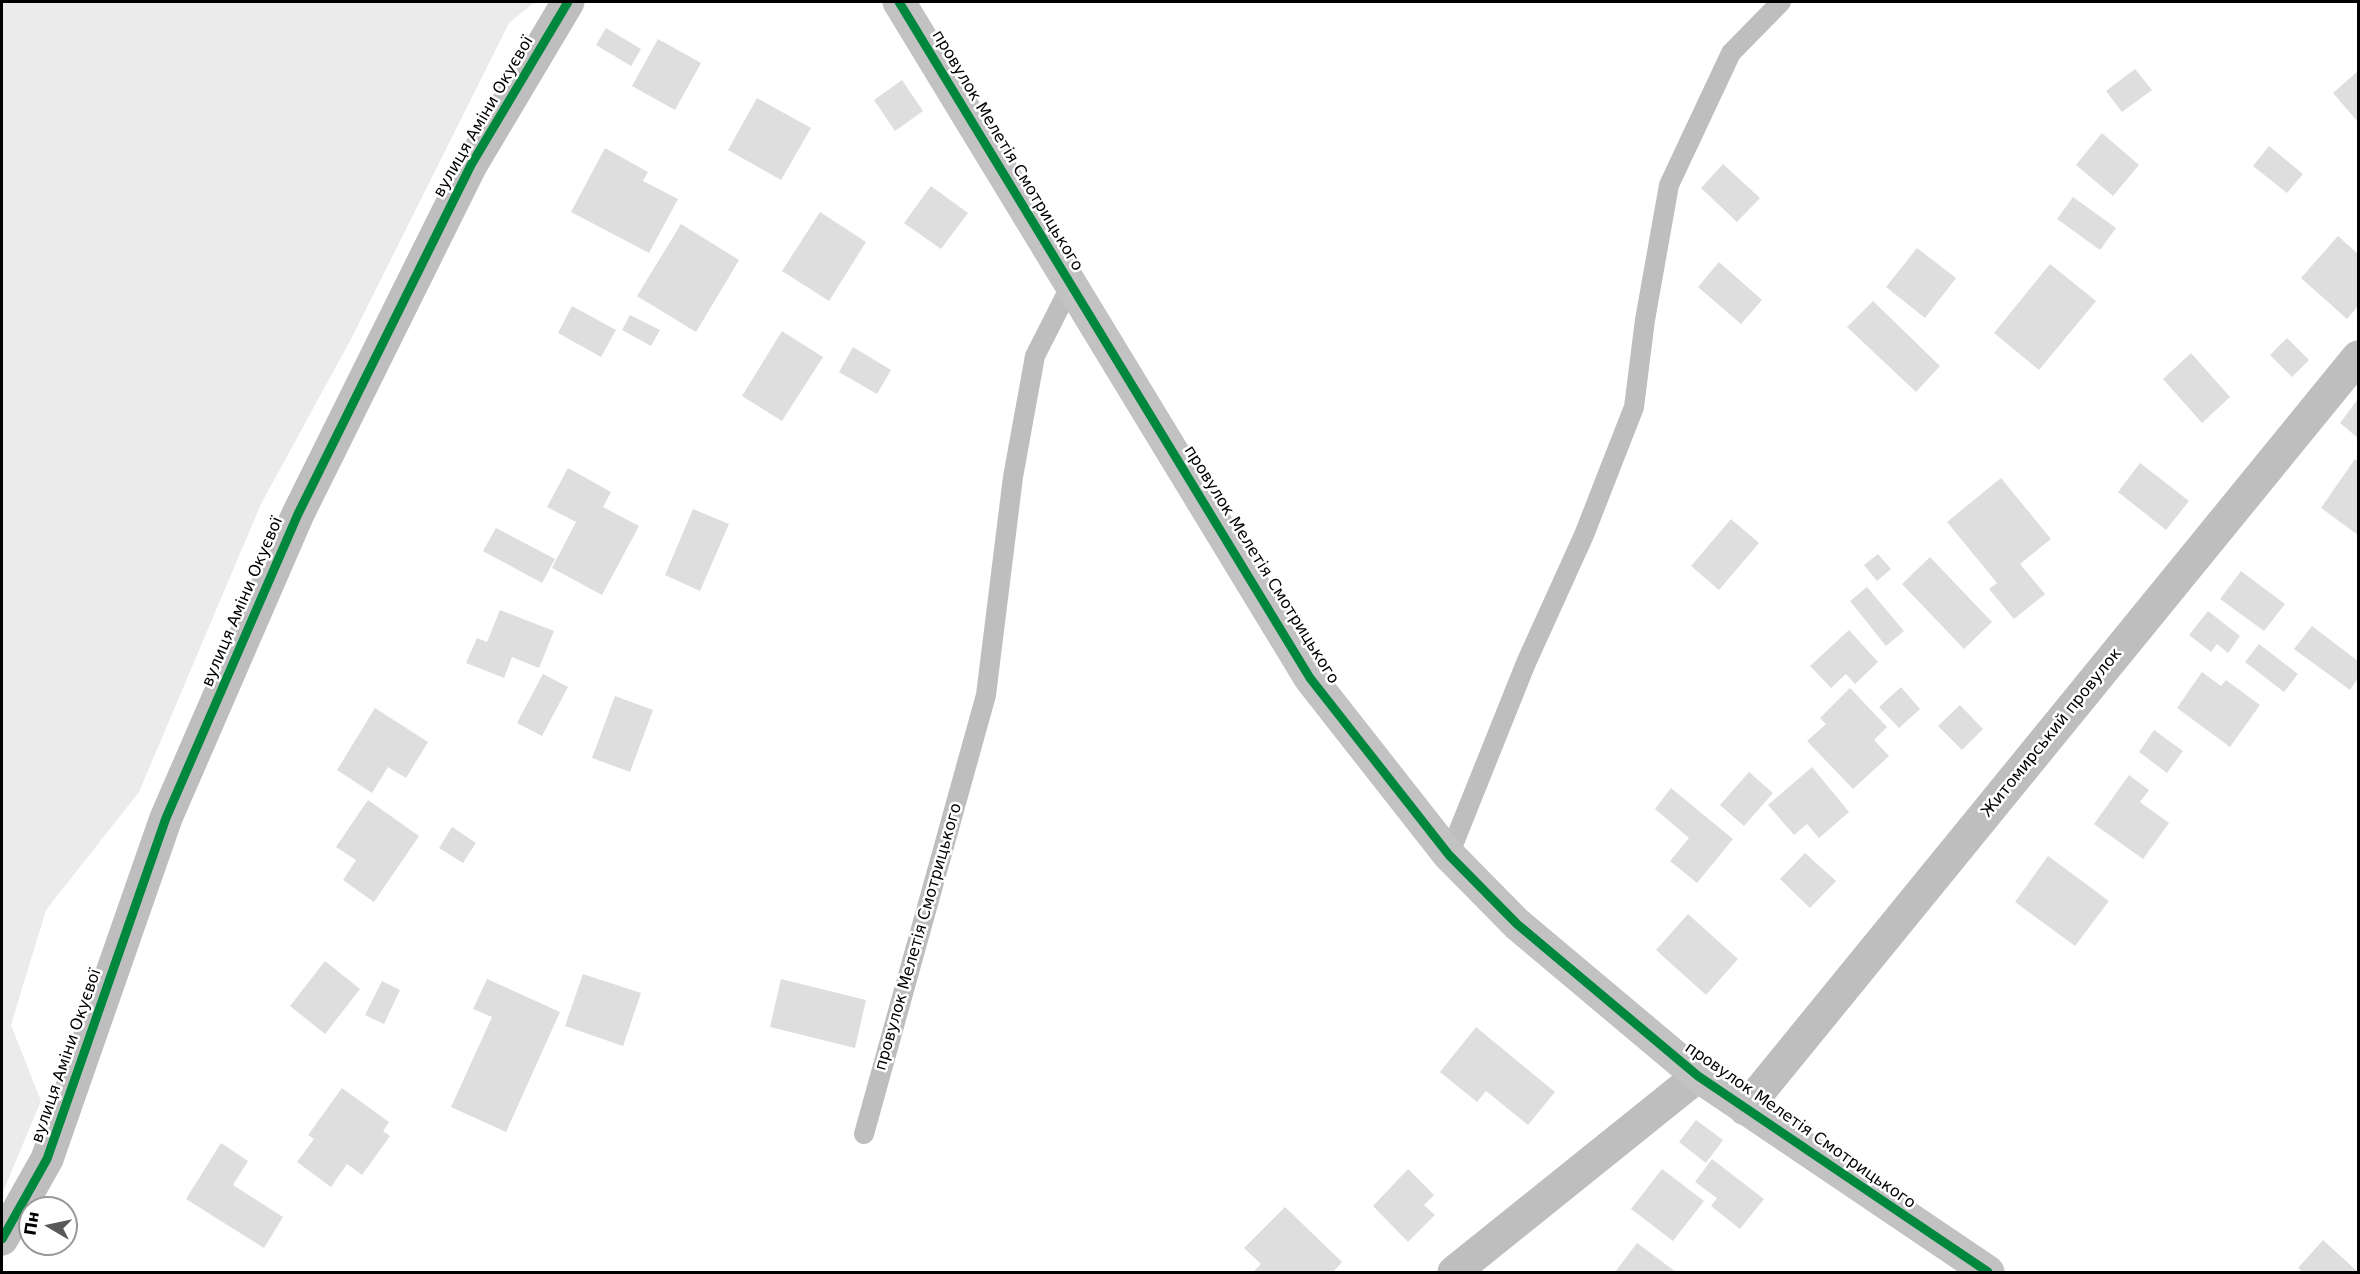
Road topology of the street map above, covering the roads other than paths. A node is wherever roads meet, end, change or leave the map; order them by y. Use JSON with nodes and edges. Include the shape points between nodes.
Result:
{"nodes":[{"id":1,"x":568,"y":2,"type":"edge"},
{"id":2,"x":899,"y":2,"type":"edge"},
{"id":3,"x":1780,"y":2,"type":"edge"},
{"id":4,"x":1071,"y":285,"type":"junction"},
{"id":5,"x":2358,"y":357,"type":"edge"},
{"id":6,"x":1449,"y":855,"type":"junction"},
{"id":7,"x":1698,"y":1076,"type":"junction"},
{"id":8,"x":1745,"y":1109,"type":"junction"},
{"id":9,"x":864,"y":1134,"type":"dead end"},
{"id":10,"x":2,"y":1239,"type":"edge"},
{"id":11,"x":1454,"y":1272,"type":"edge"},
{"id":12,"x":1988,"y":1272,"type":"edge"}],
"edges":[{"from":1,"to":10,"type":"street","name":"вулиця Аміни Окуєвої","via":[[471,165],[298,514],[166,818],[47,1159]]},
{"from":2,"to":4,"type":"street","name":"провулок Мелетія Смотрицького"},
{"from":3,"to":6,"type":"lane","via":[[1731,53],[1669,185],[1634,407]]},
{"from":4,"to":6,"type":"street","name":"провулок Мелетія Смотрицького","via":[[1310,678]]},
{"from":4,"to":9,"type":"lane","name":"провулок Мелетія Смотрицького","via":[[1035,356],[1013,477],[986,695]]},
{"from":5,"to":8,"type":"street","name":"Житомирський провулок"},
{"from":6,"to":7,"type":"street","name":"провулок Мелетія Смотрицького","via":[[1517,924]]},
{"from":7,"to":8,"type":"street","name":"провулок Мелетія Смотрицького"},
{"from":7,"to":11,"type":"street","name":"провулок Мелетія Смотрицького"},
{"from":8,"to":12,"type":"street","name":"провулок Мелетія Смотрицького"}]}
